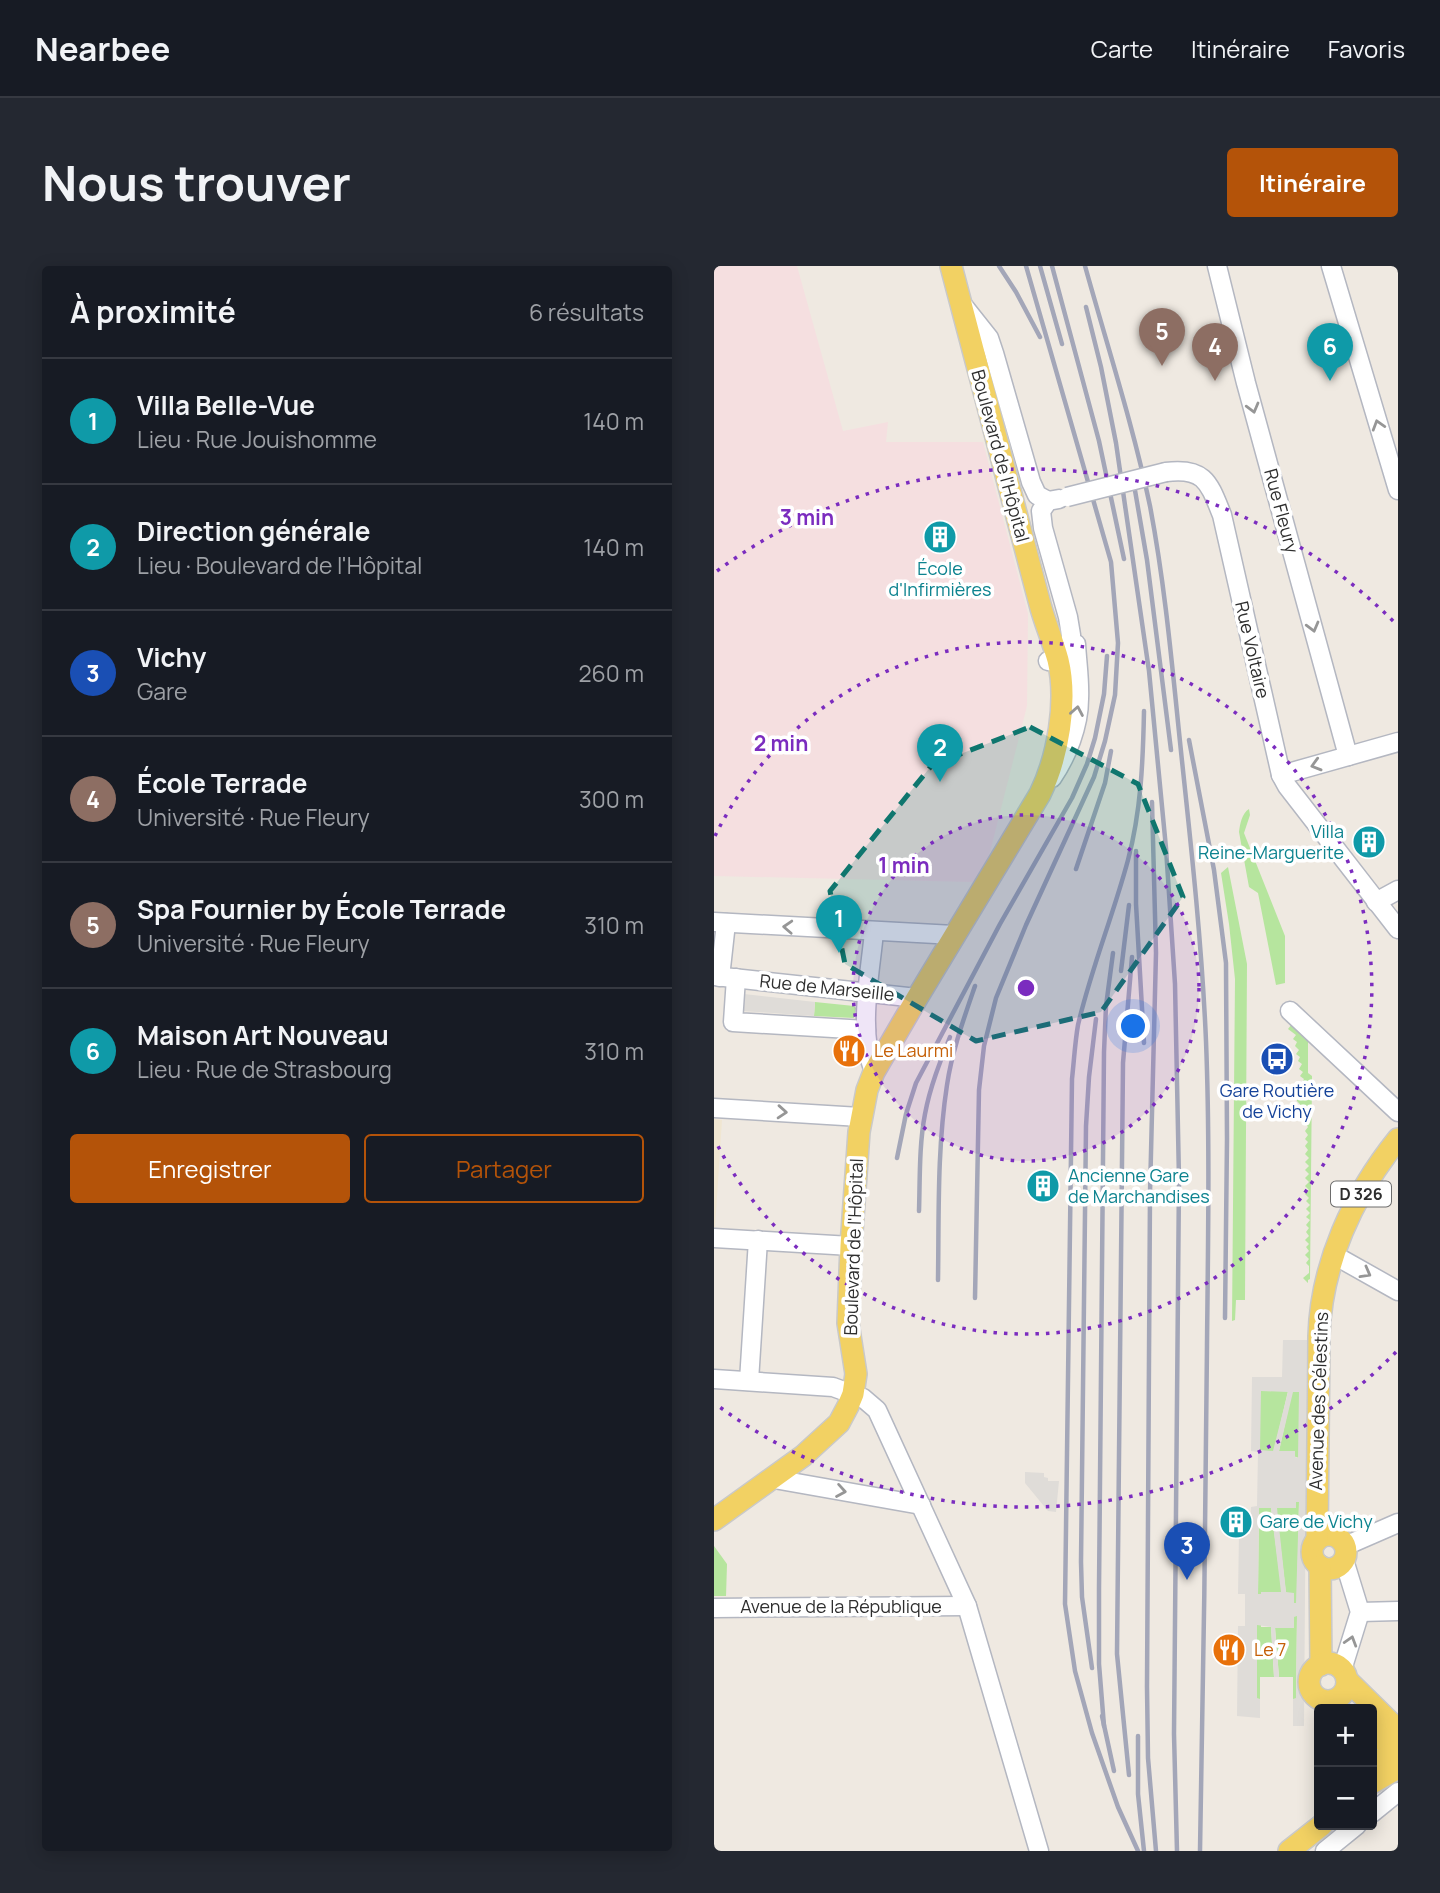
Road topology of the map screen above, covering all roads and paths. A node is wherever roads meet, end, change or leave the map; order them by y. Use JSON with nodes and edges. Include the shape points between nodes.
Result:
{"nodes":[{"id":1,"x":951,"y":266,"type":"edge"},
{"id":2,"x":1217,"y":266,"type":"edge"},
{"id":3,"x":1331,"y":266,"type":"edge"},
{"id":4,"x":962,"y":303,"type":"junction"},
{"id":5,"x":1398,"y":490,"type":"edge"},
{"id":6,"x":1067,"y":497,"type":"joint"},
{"id":7,"x":1048,"y":502,"type":"junction"},
{"id":8,"x":1068,"y":617,"type":"junction"},
{"id":9,"x":1053,"y":661,"type":"junction"},
{"id":10,"x":1398,"y":742,"type":"edge"},
{"id":11,"x":1348,"y":756,"type":"junction"},
{"id":12,"x":1281,"y":775,"type":"junction"},
{"id":13,"x":1040,"y":794,"type":"junction"},
{"id":14,"x":1006,"y":848,"type":"junction"},
{"id":15,"x":1398,"y":890,"type":"edge"},
{"id":16,"x":1376,"y":902,"type":"junction"},
{"id":17,"x":720,"y":923,"type":"edge"},
{"id":18,"x":1398,"y":929,"type":"edge"},
{"id":19,"x":874,"y":932,"type":"junction"},
{"id":20,"x":954,"y":935,"type":"junction"},
{"id":21,"x":724,"y":977,"type":"edge"},
{"id":22,"x":868,"y":993,"type":"junction"},
{"id":23,"x":917,"y":998,"type":"junction"},
{"id":24,"x":1290,"y":1011,"type":"dead end"},
{"id":25,"x":866,"y":1030,"type":"junction"},
{"id":26,"x":874,"y":1072,"type":"junction"},
{"id":27,"x":714,"y":1108,"type":"edge"},
{"id":28,"x":1398,"y":1112,"type":"edge"},
{"id":29,"x":860,"y":1117,"type":"junction"},
{"id":30,"x":1398,"y":1139,"type":"edge"},
{"id":31,"x":714,"y":1238,"type":"edge"},
{"id":32,"x":758,"y":1240,"type":"junction"},
{"id":33,"x":851,"y":1246,"type":"junction"},
{"id":34,"x":1334,"y":1255,"type":"junction"},
{"id":35,"x":1398,"y":1291,"type":"edge"},
{"id":36,"x":714,"y":1379,"type":"edge"},
{"id":37,"x":748,"y":1381,"type":"junction"},
{"id":38,"x":853,"y":1394,"type":"junction"},
{"id":39,"x":774,"y":1479,"type":"junction"},
{"id":40,"x":920,"y":1505,"type":"junction"},
{"id":41,"x":714,"y":1520,"type":"edge"},
{"id":42,"x":1398,"y":1524,"type":"edge"},
{"id":43,"x":1332,"y":1553,"type":"junction"},
{"id":44,"x":967,"y":1606,"type":"junction"},
{"id":45,"x":714,"y":1608,"type":"edge"},
{"id":46,"x":1398,"y":1611,"type":"edge"},
{"id":47,"x":1360,"y":1612,"type":"junction"},
{"id":48,"x":1339,"y":1681,"type":"edge"},
{"id":49,"x":1398,"y":1730,"type":"edge"},
{"id":50,"x":1377,"y":1735,"type":"edge"},
{"id":51,"x":1397,"y":1758,"type":"edge"},
{"id":52,"x":1377,"y":1764,"type":"edge"},
{"id":53,"x":1377,"y":1778,"type":"edge"},
{"id":54,"x":1398,"y":1792,"type":"edge"},
{"id":55,"x":1377,"y":1809,"type":"edge"},
{"id":56,"x":1314,"y":1830,"type":"edge"},
{"id":57,"x":1351,"y":1830,"type":"edge"},
{"id":58,"x":1039,"y":1851,"type":"edge"},
{"id":59,"x":1289,"y":1851,"type":"edge"},
{"id":60,"x":1325,"y":1851,"type":"edge"}],
"edges":[{"from":1,"to":4,"type":"main road","name":"Boulevard de l'Hôpital"},
{"from":2,"to":11,"type":"street","name":"Rue Fleury","one_way":true},
{"from":5,"to":3,"type":"street","one_way":true},
{"from":4,"to":7,"type":"street","name":"Boulevard de l'Hôpital","via":[[989,338],[1031,482],[1037,495]]},
{"from":4,"to":9,"type":"main road","name":"Boulevard de l'Hôpital"},
{"from":6,"to":7,"type":"street","name":"Boulevard de l'Hôpital"},
{"from":6,"to":12,"type":"street","name":"Rue Voltaire","bridge":true,"via":[[1180,470],[1199,475],[1211,488],[1222,515]]},
{"from":7,"to":8,"type":"street","name":"Boulevard de l'Hôpital","via":[[1041,512],[1043,528]]},
{"from":8,"to":9,"type":"street","via":[[1070,658]]},
{"from":13,"to":8,"type":"street","one_way":true,"via":[[1061,765],[1079,702],[1076,635]]},
{"from":9,"to":13,"type":"main road","name":"Boulevard de l'Hôpital","via":[[1061,701],[1058,736]]},
{"from":9,"to":14,"type":"main road","name":"Boulevard de l'Hôpital","via":[[1043,750],[1032,791]]},
{"from":10,"to":11,"type":"street"},
{"from":11,"to":12,"type":"street","one_way":true},
{"from":12,"to":16,"type":"street","name":"Rue Voltaire"},
{"from":13,"to":14,"type":"main road","name":"Boulevard de l'Hôpital"},
{"from":14,"to":20,"type":"main road","name":"Boulevard de l'Hôpital"},
{"from":15,"to":16,"type":"street"},
{"from":16,"to":18,"type":"street","name":"Rue Voltaire"},
{"from":19,"to":17,"type":"street","one_way":true},
{"from":17,"to":21,"type":"street"},
{"from":19,"to":20,"type":"street"},
{"from":19,"to":22,"type":"street"},
{"from":20,"to":23,"type":"main road","name":"Boulevard de l'Hôpital"},
{"from":21,"to":22,"type":"street","name":"Rue de Marseille"},
{"from":21,"to":25,"type":"street","name":"Rue de Marseille","via":[[733,1022]]},
{"from":22,"to":23,"type":"street","name":"Rue de Marseille"},
{"from":22,"to":25,"type":"street"},
{"from":23,"to":26,"type":"main road","name":"Boulevard de l'Hôpital"},
{"from":24,"to":28,"type":"street"},
{"from":25,"to":26,"type":"street"},
{"from":26,"to":29,"type":"main road","name":"Boulevard de l'Hôpital"},
{"from":27,"to":29,"type":"street","one_way":true},
{"from":29,"to":33,"type":"main road","name":"Boulevard de l'Hôpital"},
{"from":30,"to":34,"type":"main road","name":"Avenue des Célestins","number":"D 326","via":[[1363,1189]]},
{"from":31,"to":32,"type":"street"},
{"from":32,"to":33,"type":"street"},
{"from":32,"to":37,"type":"street"},
{"from":33,"to":38,"type":"main road","name":"Boulevard de l'Hôpital","via":[[848,1323],[856,1374]]},
{"from":34,"to":35,"type":"street","one_way":true},
{"from":34,"to":43,"type":"main road","name":"Avenue des Célestins","number":"D 326","via":[[1319,1319],[1316,1514]]},
{"from":36,"to":37,"type":"street"},
{"from":37,"to":38,"type":"street","via":[[833,1387]]},
{"from":38,"to":39,"type":"main road","via":[[839,1423]]},
{"from":38,"to":40,"type":"street","via":[[877,1410]]},
{"from":39,"to":40,"type":"street","one_way":true},
{"from":39,"to":41,"type":"main road"},
{"from":40,"to":44,"type":"street"},
{"from":42,"to":43,"type":"street"},
{"from":43,"to":47,"type":"street"},
{"from":43,"to":48,"type":"main road"},
{"from":44,"to":45,"type":"street","name":"Avenue de la République"},
{"from":44,"to":58,"type":"street"},
{"from":46,"to":47,"type":"street"},
{"from":48,"to":47,"type":"street","one_way":true},
{"from":48,"to":49,"type":"main road"},
{"from":50,"to":51,"type":"main road"},
{"from":51,"to":52,"type":"main road"},
{"from":51,"to":53,"type":"main road"},
{"from":54,"to":55,"type":"street"},
{"from":56,"to":59,"type":"main road"},
{"from":57,"to":60,"type":"street"}]}
